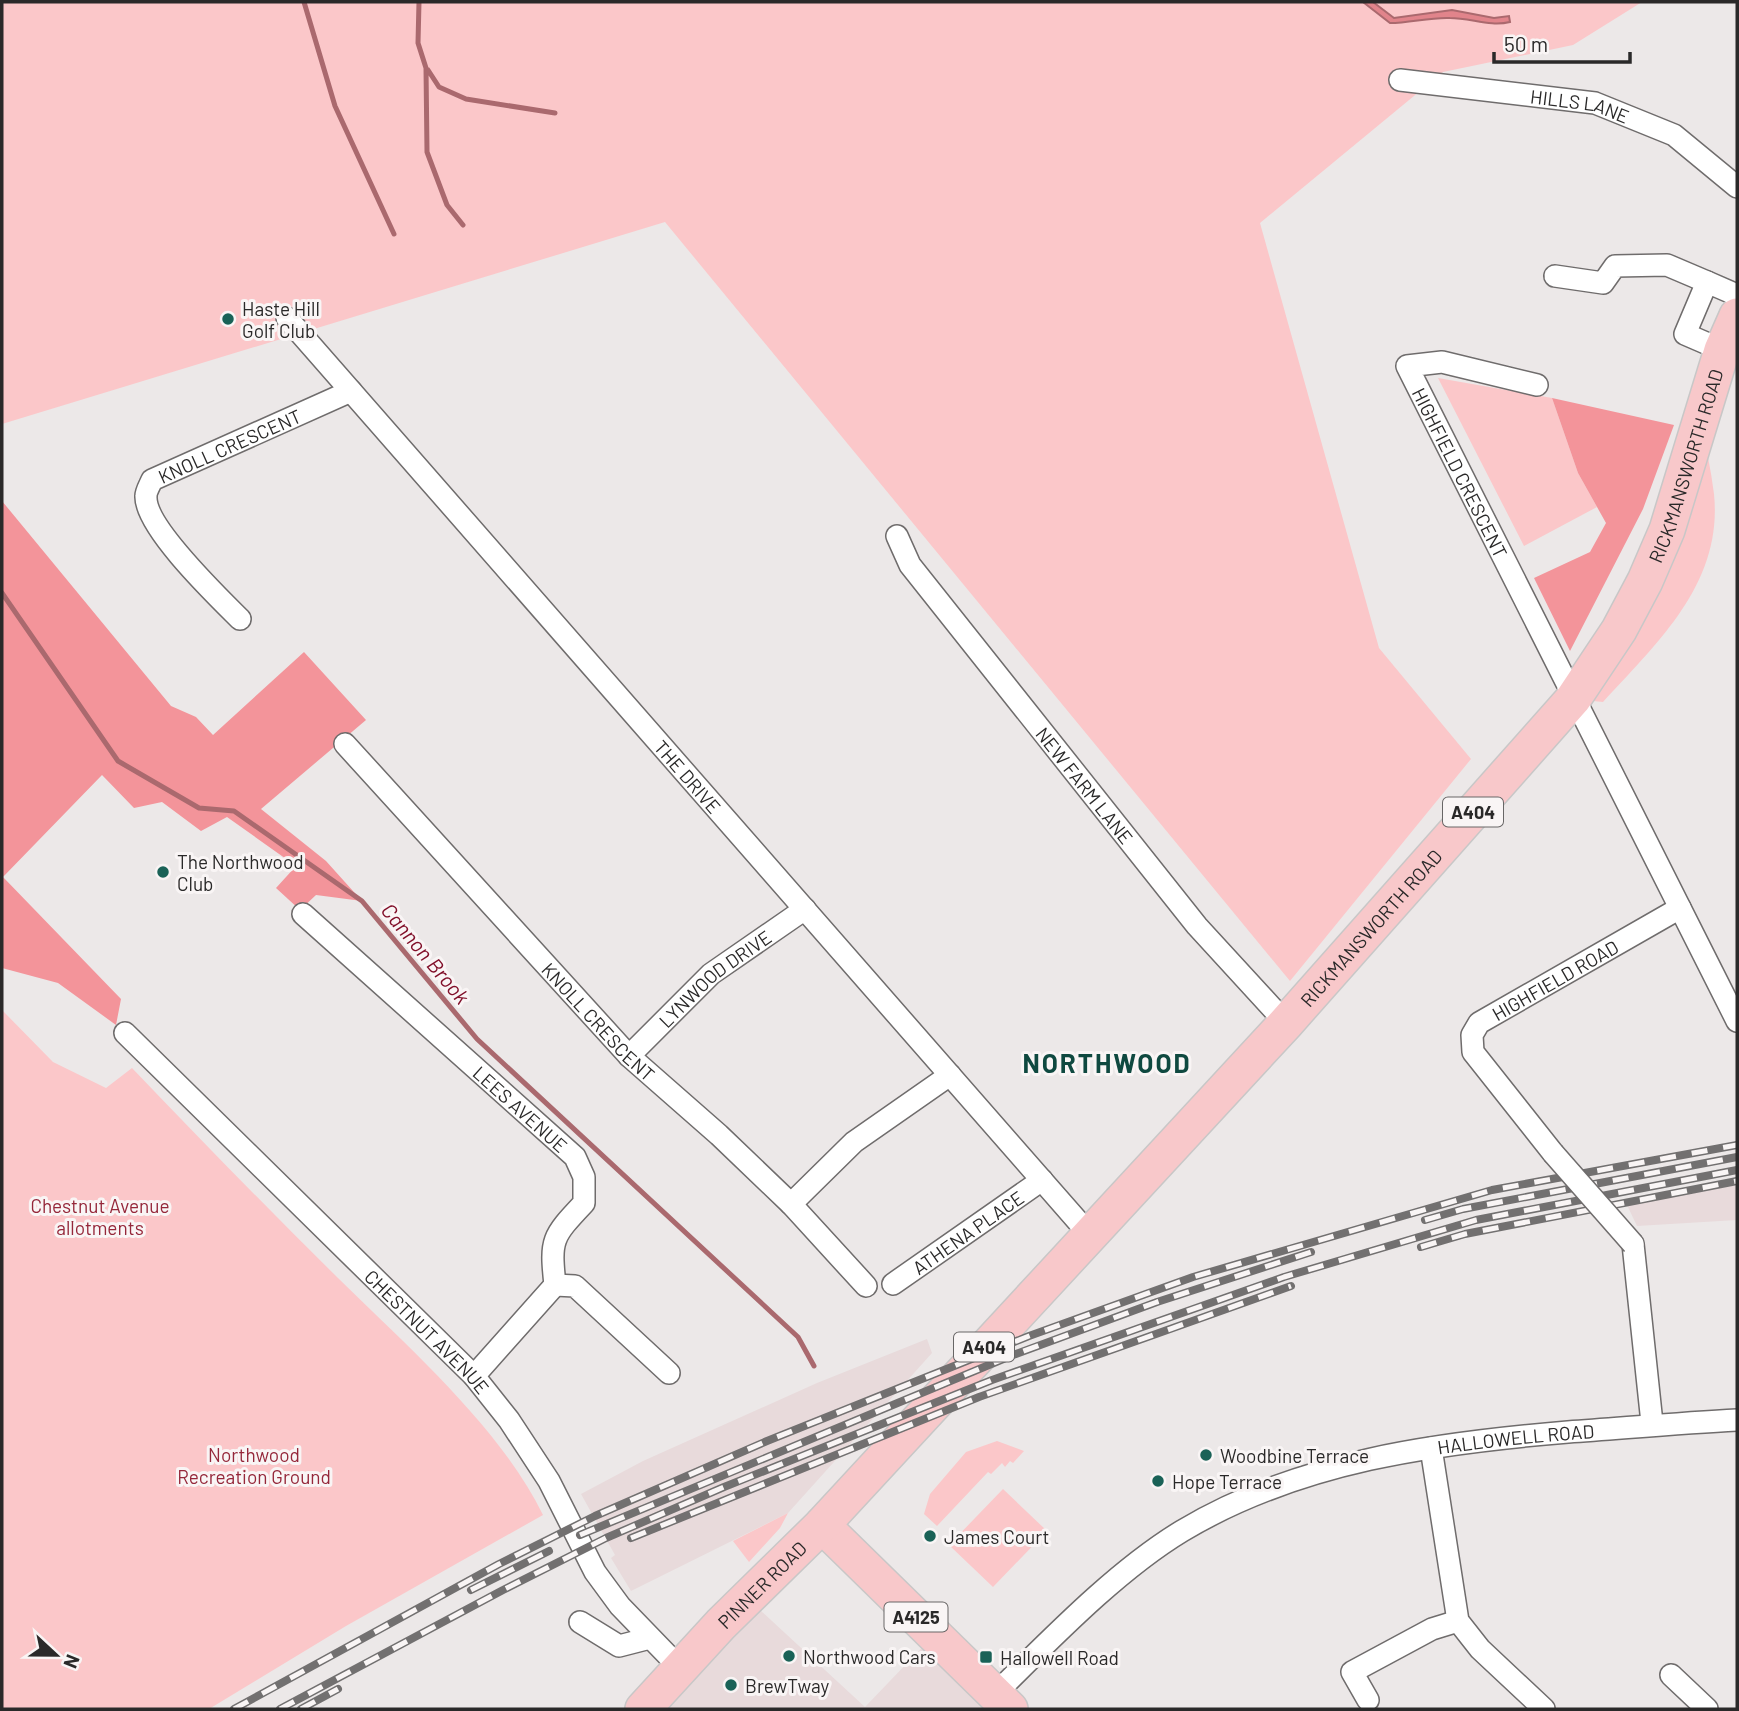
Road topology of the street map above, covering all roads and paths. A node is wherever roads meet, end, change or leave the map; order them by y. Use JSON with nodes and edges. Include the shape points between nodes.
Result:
{"nodes":[{"id":1,"x":1400,"y":80,"type":"dead end"},
{"id":2,"x":1737,"y":187,"type":"edge"},
{"id":3,"x":1555,"y":276,"type":"dead end"},
{"id":4,"x":1707,"y":282,"type":"junction"},
{"id":5,"x":1737,"y":295,"type":"edge"},
{"id":6,"x":1737,"y":316,"type":"edge"},
{"id":7,"x":287,"y":318,"type":"dead end"},
{"id":8,"x":1722,"y":350,"type":"junction"},
{"id":9,"x":1537,"y":385,"type":"dead end"},
{"id":10,"x":351,"y":391,"type":"junction"},
{"id":11,"x":897,"y":536,"type":"dead end"},
{"id":12,"x":240,"y":619,"type":"dead end"},
{"id":13,"x":1573,"y":699,"type":"junction"},
{"id":14,"x":345,"y":744,"type":"dead end"},
{"id":15,"x":1680,"y":908,"type":"junction"},
{"id":16,"x":805,"y":909,"type":"junction"},
{"id":17,"x":303,"y":914,"type":"dead end"},
{"id":18,"x":1737,"y":1021,"type":"edge"},
{"id":19,"x":1286,"y":1023,"type":"junction"},
{"id":20,"x":125,"y":1033,"type":"dead end"},
{"id":21,"x":629,"y":1056,"type":"junction"},
{"id":22,"x":950,"y":1075,"type":"junction"},
{"id":23,"x":1042,"y":1180,"type":"junction"},
{"id":24,"x":790,"y":1204,"type":"junction"},
{"id":25,"x":1089,"y":1234,"type":"junction"},
{"id":26,"x":893,"y":1284,"type":"dead end"},
{"id":27,"x":555,"y":1285,"type":"junction"},
{"id":28,"x":866,"y":1286,"type":"dead end"},
{"id":29,"x":669,"y":1373,"type":"dead end"},
{"id":30,"x":474,"y":1376,"type":"junction"},
{"id":31,"x":1737,"y":1420,"type":"edge"},
{"id":32,"x":1652,"y":1423,"type":"junction"},
{"id":33,"x":1431,"y":1448,"type":"junction"},
{"id":34,"x":880,"y":1461,"type":"joint"},
{"id":35,"x":822,"y":1525,"type":"junction"},
{"id":36,"x":1458,"y":1621,"type":"junction"},
{"id":37,"x":580,"y":1622,"type":"dead end"},
{"id":38,"x":650,"y":1638,"type":"junction"},
{"id":39,"x":680,"y":1668,"type":"junction"},
{"id":40,"x":1671,"y":1675,"type":"dead end"},
{"id":41,"x":1368,"y":1700,"type":"dead end"},
{"id":42,"x":1003,"y":1702,"type":"edge"},
{"id":43,"x":643,"y":1709,"type":"edge"},
{"id":44,"x":1544,"y":1709,"type":"edge"},
{"id":45,"x":1707,"y":1709,"type":"edge"}],
"edges":[{"from":1,"to":2,"type":"street","name":"HILLS LANE","via":[[1595,103],[1674,135]]},
{"from":3,"to":4,"type":"street","via":[[1602,283],[1615,266],[1667,265]]},
{"from":4,"to":5,"type":"street"},
{"from":4,"to":8,"type":"street","via":[[1685,334]]},
{"from":6,"to":8,"type":"main road","name":"RICKMANSWORTH ROAD","number":"A404"},
{"from":7,"to":10,"type":"street","name":"THE DRIVE"},
{"from":8,"to":13,"type":"main road","name":"RICKMANSWORTH ROAD","number":"A404","via":[[1656,556],[1619,630]]},
{"from":9,"to":13,"type":"street","name":"HIGHFIELD CRESCENT","via":[[1442,362],[1407,366]]},
{"from":10,"to":12,"type":"street","name":"KNOLL CRESCENT","via":[[152,481],[146,496],[151,516],[188,565]]},
{"from":10,"to":16,"type":"street","name":"THE DRIVE"},
{"from":11,"to":19,"type":"street","name":"NEW FARM LANE","via":[[910,565],[1196,926]]},
{"from":13,"to":15,"type":"street"},
{"from":13,"to":19,"type":"main road","name":"RICKMANSWORTH ROAD","number":"A404"},
{"from":14,"to":21,"type":"street","name":"KNOLL CRESCENT"},
{"from":15,"to":18,"type":"street"},
{"from":15,"to":32,"type":"street","name":"HIGHFIELD ROAD","bridge":true,"via":[[1479,1023],[1472,1035],[1473,1052],[1633,1244]]},
{"from":16,"to":21,"type":"street","name":"LYNWOOD DRIVE","via":[[711,974]]},
{"from":16,"to":22,"type":"street","name":"THE DRIVE"},
{"from":17,"to":27,"type":"street","name":"LEES AVENUE","via":[[575,1157],[584,1177],[583,1203],[551,1247]]},
{"from":19,"to":25,"type":"main road","name":"RICKMANSWORTH ROAD","number":"A404"},
{"from":20,"to":30,"type":"street","name":"CHESTNUT AVENUE"},
{"from":21,"to":24,"type":"street","name":"KNOLL CRESCENT"},
{"from":22,"to":23,"type":"street","name":"THE DRIVE"},
{"from":22,"to":24,"type":"street","via":[[854,1143]]},
{"from":23,"to":25,"type":"street","name":"THE DRIVE"},
{"from":23,"to":26,"type":"street","name":"ATHENA PLACE"},
{"from":24,"to":28,"type":"street","name":"KNOLL CRESCENT"},
{"from":25,"to":34,"type":"main road","name":"RICKMANSWORTH ROAD","number":"A404"},
{"from":27,"to":29,"type":"street","via":[[575,1286]]},
{"from":27,"to":30,"type":"street"},
{"from":30,"to":38,"type":"street","name":"CHESTNUT AVENUE","via":[[549,1481],[595,1572]]},
{"from":31,"to":32,"type":"street","name":"HALLOWELL ROAD"},
{"from":32,"to":33,"type":"street","name":"HALLOWELL ROAD"},
{"from":33,"to":36,"type":"street"},
{"from":33,"to":42,"type":"street","name":"HALLOWELL ROAD","via":[[1368,1458],[1290,1482],[1180,1532],[1096,1597]]},
{"from":34,"to":35,"type":"main road","name":"PINNER ROAD","number":"A404"},
{"from":35,"to":39,"type":"main road","name":"PINNER ROAD","number":"A404"},
{"from":35,"to":42,"type":"main road","number":"A4125"},
{"from":36,"to":41,"type":"street","via":[[1432,1629],[1352,1672]]},
{"from":36,"to":44,"type":"street","via":[[1480,1649]]},
{"from":37,"to":38,"type":"street","via":[[620,1646]]},
{"from":38,"to":39,"type":"street","name":"CHESTNUT AVENUE"},
{"from":39,"to":43,"type":"main road","name":"PINNER ROAD","number":"A404"},
{"from":40,"to":45,"type":"street"}]}
